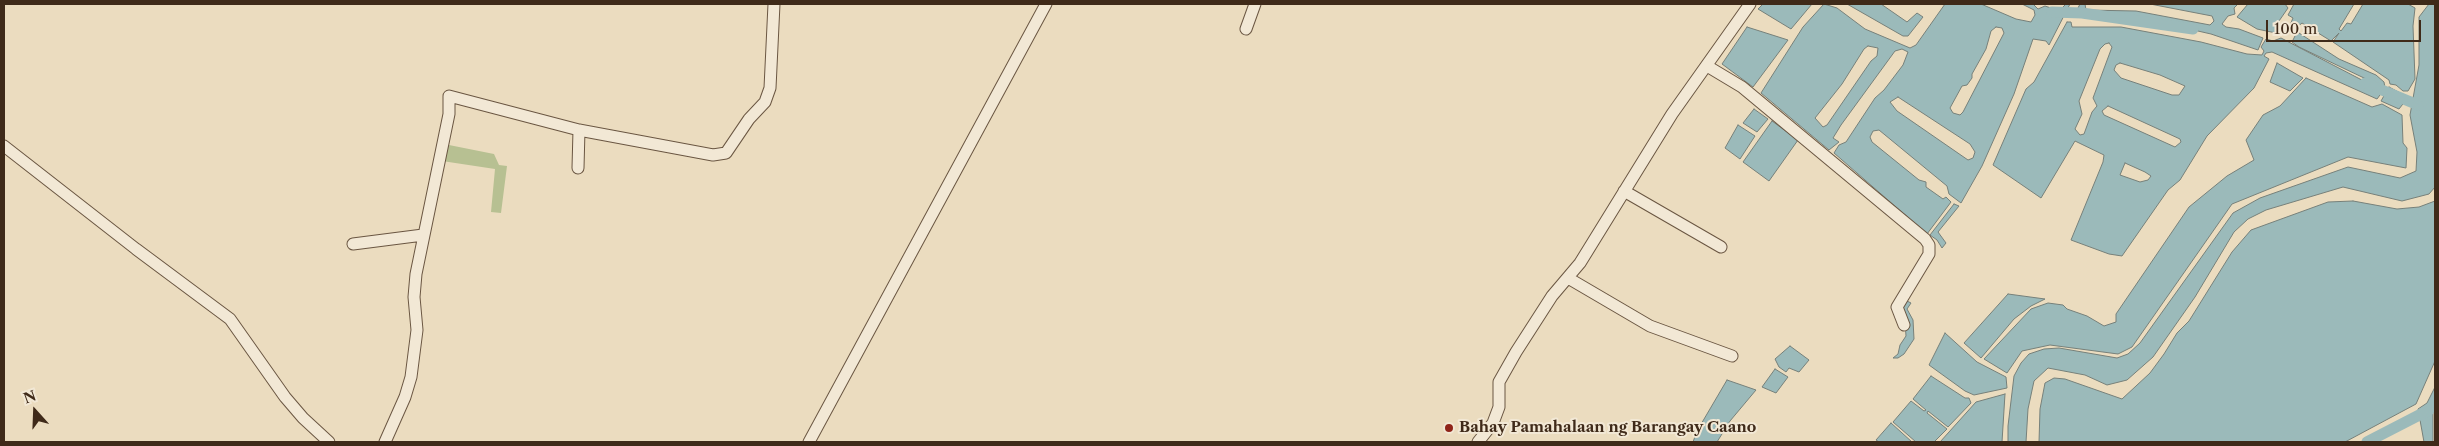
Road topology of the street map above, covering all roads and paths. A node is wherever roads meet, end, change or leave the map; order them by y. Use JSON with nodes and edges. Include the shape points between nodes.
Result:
{"nodes":[{"id":1,"x":774,"y":4,"type":"edge"},
{"id":2,"x":1046,"y":4,"type":"edge"},
{"id":3,"x":1255,"y":4,"type":"edge"},
{"id":4,"x":1750,"y":4,"type":"edge"},
{"id":5,"x":1246,"y":29,"type":"dead end"},
{"id":6,"x":1707,"y":66,"type":"junction"},
{"id":7,"x":579,"y":130,"type":"junction"},
{"id":8,"x":4,"y":146,"type":"edge"},
{"id":9,"x":578,"y":168,"type":"dead end"},
{"id":10,"x":1624,"y":191,"type":"junction"},
{"id":11,"x":423,"y":235,"type":"junction"},
{"id":12,"x":353,"y":244,"type":"dead end"},
{"id":13,"x":1722,"y":247,"type":"dead end"},
{"id":14,"x":1568,"y":278,"type":"junction"},
{"id":15,"x":1904,"y":325,"type":"dead end"},
{"id":16,"x":1732,"y":356,"type":"dead end"},
{"id":17,"x":329,"y":442,"type":"edge"},
{"id":18,"x":385,"y":442,"type":"edge"},
{"id":19,"x":809,"y":442,"type":"edge"},
{"id":20,"x":1478,"y":442,"type":"edge"}],
"edges":[{"from":1,"to":7,"type":"street","via":[[770,88],[765,102],[726,153],[713,155]]},
{"from":2,"to":19,"type":"street"},
{"from":3,"to":5,"type":"street"},
{"from":4,"to":6,"type":"street"},
{"from":6,"to":10,"type":"street","via":[[1672,114]]},
{"from":6,"to":15,"type":"street","via":[[1742,87],[1925,239],[1930,254],[1897,307]]},
{"from":7,"to":9,"type":"street"},
{"from":7,"to":11,"type":"street","via":[[449,96],[449,114]]},
{"from":8,"to":17,"type":"street","via":[[230,319],[285,397],[302,418]]},
{"from":10,"to":13,"type":"street"},
{"from":10,"to":14,"type":"street"},
{"from":11,"to":12,"type":"street"},
{"from":11,"to":18,"type":"street","via":[[414,297],[417,330],[411,377]]},
{"from":14,"to":16,"type":"street","via":[[1650,326]]},
{"from":14,"to":20,"type":"street","via":[[1552,296],[1499,382],[1499,407]]}]}
